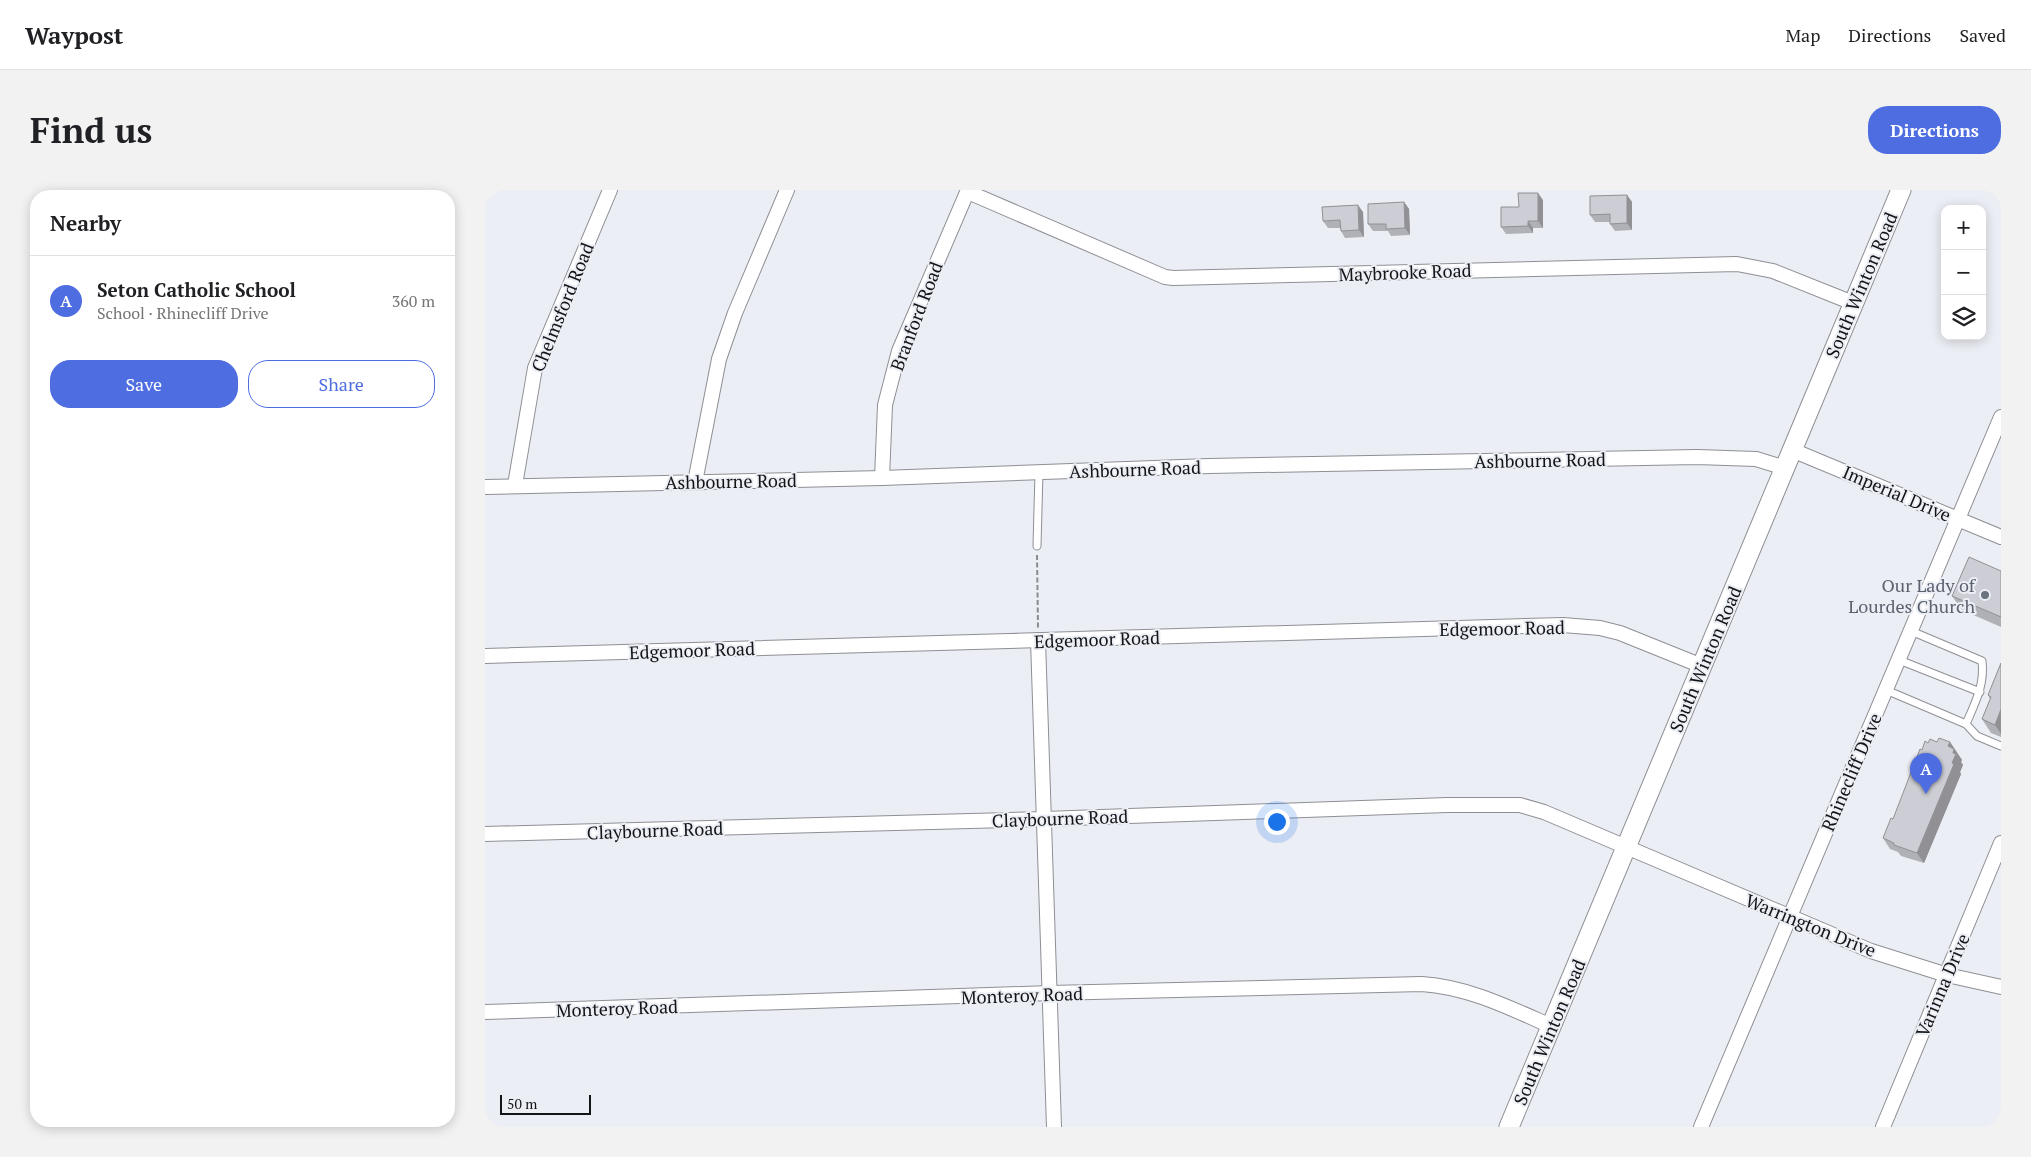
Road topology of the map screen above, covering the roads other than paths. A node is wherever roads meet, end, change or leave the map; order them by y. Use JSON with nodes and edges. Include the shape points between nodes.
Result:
{"nodes":[{"id":1,"x":610,"y":190,"type":"edge"},
{"id":2,"x":787,"y":190,"type":"edge"},
{"id":3,"x":1901,"y":190,"type":"edge"},
{"id":4,"x":968,"y":191,"type":"edge"},
{"id":5,"x":1853,"y":303,"type":"junction"},
{"id":6,"x":2001,"y":417,"type":"edge"},
{"id":7,"x":1793,"y":450,"type":"junction"},
{"id":8,"x":1785,"y":468,"type":"junction"},
{"id":9,"x":1039,"y":472,"type":"junction"},
{"id":10,"x":882,"y":478,"type":"junction"},
{"id":11,"x":695,"y":482,"type":"junction"},
{"id":12,"x":515,"y":485,"type":"junction"},
{"id":13,"x":485,"y":487,"type":"edge"},
{"id":14,"x":1958,"y":519,"type":"junction"},
{"id":15,"x":2001,"y":537,"type":"edge"},
{"id":16,"x":1037,"y":546,"type":"road end"},
{"id":17,"x":1911,"y":631,"type":"junction"},
{"id":18,"x":1038,"y":640,"type":"junction"},
{"id":19,"x":485,"y":656,"type":"edge"},
{"id":20,"x":1899,"y":660,"type":"junction"},
{"id":21,"x":1702,"y":666,"type":"junction"},
{"id":22,"x":1886,"y":690,"type":"junction"},
{"id":23,"x":1980,"y":692,"type":"junction"},
{"id":24,"x":1966,"y":724,"type":"junction"},
{"id":25,"x":2001,"y":746,"type":"edge"},
{"id":26,"x":1044,"y":819,"type":"junction"},
{"id":27,"x":485,"y":834,"type":"edge"},
{"id":28,"x":2001,"y":844,"type":"edge"},
{"id":29,"x":1626,"y":848,"type":"junction"},
{"id":30,"x":1790,"y":917,"type":"junction"},
{"id":31,"x":1947,"y":975,"type":"junction"},
{"id":32,"x":2001,"y":988,"type":"edge"},
{"id":33,"x":1050,"y":993,"type":"junction"},
{"id":34,"x":485,"y":1012,"type":"edge"},
{"id":35,"x":1551,"y":1026,"type":"junction"},
{"id":36,"x":1054,"y":1127,"type":"edge"},
{"id":37,"x":1509,"y":1127,"type":"edge"},
{"id":38,"x":1701,"y":1127,"type":"edge"},
{"id":39,"x":1883,"y":1127,"type":"edge"}],
"edges":[{"from":1,"to":12,"type":"street","name":"Chelmsford Road","via":[[535,368]]},
{"from":2,"to":11,"type":"street","via":[[719,358]]},
{"from":3,"to":5,"type":"main road","name":"South Winton Road"},
{"from":4,"to":5,"type":"street","name":"Maybrooke Road","via":[[1165,277],[1737,264],[1773,271]]},
{"from":4,"to":10,"type":"street","name":"Branford Road","via":[[899,351],[885,405]]},
{"from":5,"to":7,"type":"main road","name":"South Winton Road"},
{"from":6,"to":14,"type":"street","name":"Rhinecliff Drive"},
{"from":7,"to":8,"type":"main road","name":"South Winton Road"},
{"from":7,"to":14,"type":"street","name":"Imperial Drive"},
{"from":8,"to":9,"type":"street","name":"Ashbourne Road","via":[[1756,459],[1697,457]]},
{"from":8,"to":21,"type":"main road","name":"South Winton Road"},
{"from":9,"to":10,"type":"street","name":"Ashbourne Road"},
{"from":9,"to":16,"type":"lane"},
{"from":10,"to":11,"type":"street","name":"Ashbourne Road"},
{"from":11,"to":12,"type":"street","name":"Ashbourne Road"},
{"from":12,"to":13,"type":"street","name":"Ashbourne Road"},
{"from":14,"to":15,"type":"street","name":"Imperial Drive"},
{"from":14,"to":17,"type":"street","name":"Rhinecliff Drive"},
{"from":17,"to":20,"type":"street","name":"Rhinecliff Drive"},
{"from":17,"to":23,"type":"lane","via":[[1983,661]]},
{"from":18,"to":19,"type":"street","name":"Edgemoor Road"},
{"from":18,"to":21,"type":"street","name":"Edgemoor Road","via":[[1577,626],[1620,633]]},
{"from":18,"to":26,"type":"street"},
{"from":20,"to":22,"type":"street","name":"Rhinecliff Drive"},
{"from":20,"to":23,"type":"lane"},
{"from":21,"to":29,"type":"main road","name":"South Winton Road"},
{"from":22,"to":24,"type":"lane"},
{"from":22,"to":30,"type":"street","name":"Rhinecliff Drive"},
{"from":23,"to":24,"type":"lane"},
{"from":24,"to":25,"type":"lane","via":[[1977,736]]},
{"from":26,"to":27,"type":"street","name":"Claybourne Road"},
{"from":26,"to":29,"type":"street","name":"Claybourne Road","via":[[1520,805],[1544,812]]},
{"from":26,"to":33,"type":"street"},
{"from":28,"to":31,"type":"street","name":"Varinna Drive"},
{"from":29,"to":30,"type":"street","name":"Warrington Drive"},
{"from":29,"to":35,"type":"main road","name":"South Winton Road"},
{"from":30,"to":31,"type":"street","name":"Warrington Drive","via":[[1871,950]]},
{"from":30,"to":38,"type":"street","name":"Rhinecliff Drive"},
{"from":31,"to":32,"type":"street","name":"Warrington Drive"},
{"from":31,"to":39,"type":"street","name":"Varinna Drive"},
{"from":33,"to":34,"type":"street","name":"Monteroy Road"},
{"from":33,"to":35,"type":"street","name":"Monteroy Road","via":[[1439,985],[1467,992]]},
{"from":33,"to":36,"type":"street"},
{"from":35,"to":37,"type":"main road","name":"South Winton Road"}]}
